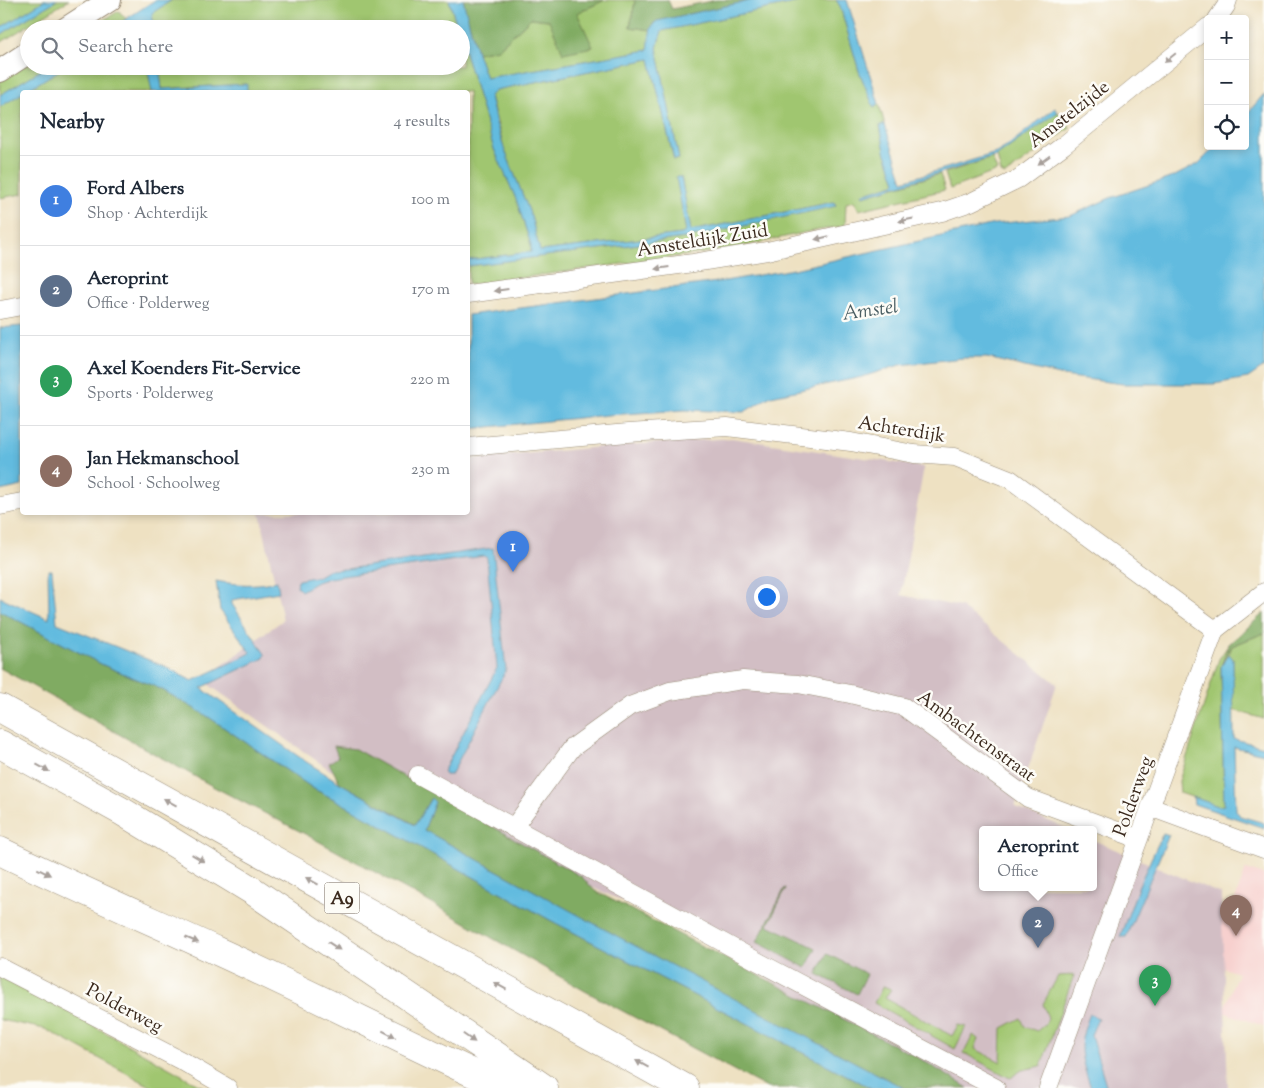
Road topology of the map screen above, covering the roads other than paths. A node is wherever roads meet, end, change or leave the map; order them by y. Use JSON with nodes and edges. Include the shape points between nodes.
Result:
{"nodes":[{"id":1,"x":110,"y":0,"type":"edge"},
{"id":2,"x":1228,"y":0,"type":"edge"},
{"id":3,"x":1220,"y":15,"type":"edge"},
{"id":4,"x":79,"y":20,"type":"edge"},
{"id":5,"x":1204,"y":30,"type":"edge"},
{"id":6,"x":20,"y":58,"type":"edge"},
{"id":7,"x":0,"y":70,"type":"edge"},
{"id":8,"x":942,"y":212,"type":"joint"},
{"id":9,"x":470,"y":294,"type":"edge"},
{"id":10,"x":20,"y":306,"type":"edge"},
{"id":11,"x":0,"y":310,"type":"edge"},
{"id":12,"x":470,"y":447,"type":"edge"},
{"id":13,"x":20,"y":502,"type":"edge"},
{"id":14,"x":0,"y":506,"type":"edge"},
{"id":15,"x":1264,"y":592,"type":"edge"},
{"id":16,"x":1215,"y":630,"type":"junction"},
{"id":17,"x":0,"y":708,"type":"edge"},
{"id":18,"x":0,"y":744,"type":"edge"},
{"id":19,"x":418,"y":775,"type":"dead end"},
{"id":20,"x":1150,"y":807,"type":"junction"},
{"id":21,"x":513,"y":828,"type":"junction"},
{"id":22,"x":1139,"y":838,"type":"junction"},
{"id":23,"x":1264,"y":849,"type":"edge"},
{"id":24,"x":0,"y":851,"type":"edge"},
{"id":25,"x":0,"y":967,"type":"edge"},
{"id":26,"x":228,"y":1088,"type":"edge"},
{"id":27,"x":505,"y":1088,"type":"edge"},
{"id":28,"x":544,"y":1088,"type":"edge"},
{"id":29,"x":684,"y":1088,"type":"edge"},
{"id":30,"x":996,"y":1088,"type":"edge"},
{"id":31,"x":1048,"y":1088,"type":"edge"}],
"edges":[{"from":1,"to":4,"type":"street"},
{"from":2,"to":3,"type":"street"},
{"from":5,"to":8,"type":"street","name":"Amstelzijde","one_way":true,"via":[[1018,179]]},
{"from":6,"to":7,"type":"street"},
{"from":8,"to":9,"type":"street","name":"Amsteldijk Zuid","one_way":true,"via":[[693,264]]},
{"from":10,"to":11,"type":"street"},
{"from":12,"to":16,"type":"street","name":"Achterdijk","via":[[726,427],[955,457],[1010,479]]},
{"from":13,"to":14,"type":"street"},
{"from":15,"to":16,"type":"street"},
{"from":16,"to":20,"type":"street","name":"Polderweg"},
{"from":29,"to":17,"type":"highway","number":"A9","one_way":true},
{"from":18,"to":28,"type":"highway","number":"A9","one_way":true,"via":[[123,812],[253,891]]},
{"from":19,"to":21,"type":"street"},
{"from":20,"to":22,"type":"street","name":"Polderweg"},
{"from":20,"to":23,"type":"street"},
{"from":21,"to":22,"type":"street","name":"Ambachtenstraat","via":[[572,748],[630,706],[670,692],[743,680],[798,684],[904,707],[1028,798]]},
{"from":21,"to":30,"type":"street"},
{"from":22,"to":31,"type":"street","name":"Polderweg"},
{"from":24,"to":27,"type":"highway","one_way":true},
{"from":25,"to":26,"type":"street","name":"Polderweg"}]}
